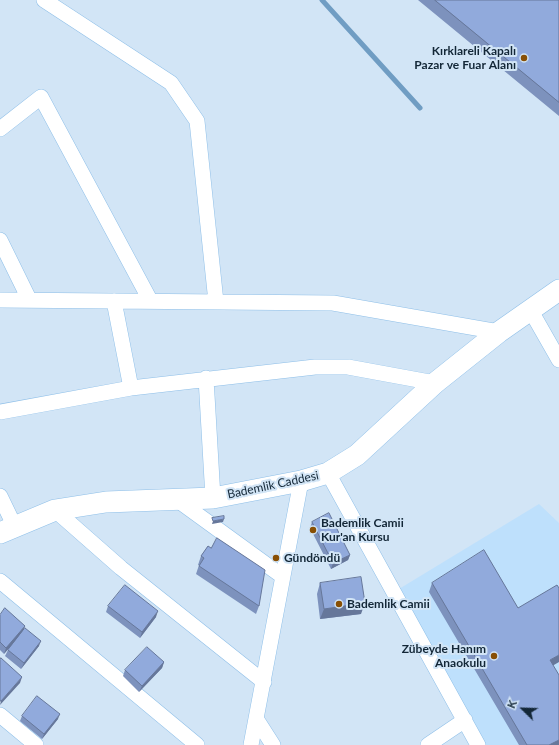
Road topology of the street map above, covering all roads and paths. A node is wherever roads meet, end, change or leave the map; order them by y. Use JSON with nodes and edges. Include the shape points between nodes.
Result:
{"nodes":[{"id":1,"x":44,"y":0,"type":"edge"},
{"id":2,"x":0,"y":128,"type":"edge"},
{"id":3,"x":0,"y":240,"type":"edge"},
{"id":4,"x":559,"y":290,"type":"edge"},
{"id":5,"x":30,"y":299,"type":"junction"},
{"id":6,"x":0,"y":300,"type":"edge"},
{"id":7,"x":150,"y":300,"type":"junction"},
{"id":8,"x":114,"y":301,"type":"junction"},
{"id":9,"x":216,"y":302,"type":"junction"},
{"id":10,"x":531,"y":311,"type":"junction"},
{"id":11,"x":499,"y":332,"type":"junction"},
{"id":12,"x":559,"y":360,"type":"edge"},
{"id":13,"x":206,"y":378,"type":"junction"},
{"id":14,"x":435,"y":383,"type":"junction"},
{"id":15,"x":131,"y":388,"type":"junction"},
{"id":16,"x":0,"y":412,"type":"edge"},
{"id":17,"x":328,"y":473,"type":"junction"},
{"id":18,"x":301,"y":481,"type":"junction"},
{"id":19,"x":0,"y":496,"type":"edge"},
{"id":20,"x":213,"y":498,"type":"junction"},
{"id":21,"x":176,"y":499,"type":"junction"},
{"id":22,"x":55,"y":510,"type":"junction"},
{"id":23,"x":7,"y":529,"type":"edge"},
{"id":24,"x":282,"y":576,"type":"junction"},
{"id":25,"x":0,"y":580,"type":"edge"},
{"id":26,"x":264,"y":682,"type":"junction"},
{"id":27,"x":0,"y":715,"type":"edge"},
{"id":28,"x":257,"y":720,"type":"junction"},
{"id":29,"x":465,"y":720,"type":"junction"},
{"id":30,"x":36,"y":745,"type":"edge"},
{"id":31,"x":197,"y":745,"type":"edge"},
{"id":32,"x":251,"y":745,"type":"edge"},
{"id":33,"x":273,"y":745,"type":"edge"},
{"id":34,"x":428,"y":745,"type":"edge"},
{"id":35,"x":478,"y":745,"type":"edge"}],
"edges":[{"from":1,"to":9,"type":"street","via":[[171,83],[197,121]]},
{"from":2,"to":7,"type":"street","via":[[40,97]]},
{"from":3,"to":5,"type":"street"},
{"from":4,"to":10,"type":"street","name":"Bademlik Caddesi"},
{"from":5,"to":6,"type":"street"},
{"from":5,"to":8,"type":"street"},
{"from":7,"to":8,"type":"street"},
{"from":7,"to":9,"type":"street"},
{"from":8,"to":15,"type":"street"},
{"from":9,"to":11,"type":"street","via":[[333,303]]},
{"from":10,"to":11,"type":"street","name":"Bademlik Caddesi"},
{"from":10,"to":12,"type":"street"},
{"from":11,"to":14,"type":"street","name":"Bademlik Caddesi"},
{"from":13,"to":14,"type":"street","via":[[315,367],[348,367]]},
{"from":13,"to":15,"type":"street"},
{"from":13,"to":20,"type":"street"},
{"from":14,"to":17,"type":"street","name":"Bademlik Caddesi","via":[[358,455]]},
{"from":15,"to":16,"type":"street"},
{"from":17,"to":18,"type":"street","name":"Bademlik Caddesi"},
{"from":17,"to":29,"type":"street"},
{"from":18,"to":20,"type":"street","name":"Bademlik Caddesi"},
{"from":18,"to":24,"type":"street"},
{"from":19,"to":23,"type":"street"},
{"from":20,"to":21,"type":"street","name":"Bademlik Caddesi"},
{"from":21,"to":22,"type":"street","name":"Bademlik Caddesi","via":[[106,502]]},
{"from":21,"to":24,"type":"street"},
{"from":22,"to":23,"type":"street","name":"Bademlik Caddesi"},
{"from":22,"to":26,"type":"street","via":[[121,568]]},
{"from":24,"to":26,"type":"street"},
{"from":25,"to":31,"type":"street"},
{"from":26,"to":28,"type":"street"},
{"from":27,"to":30,"type":"street"},
{"from":28,"to":32,"type":"street"},
{"from":28,"to":33,"type":"street"},
{"from":29,"to":34,"type":"street"},
{"from":29,"to":35,"type":"street"}]}
